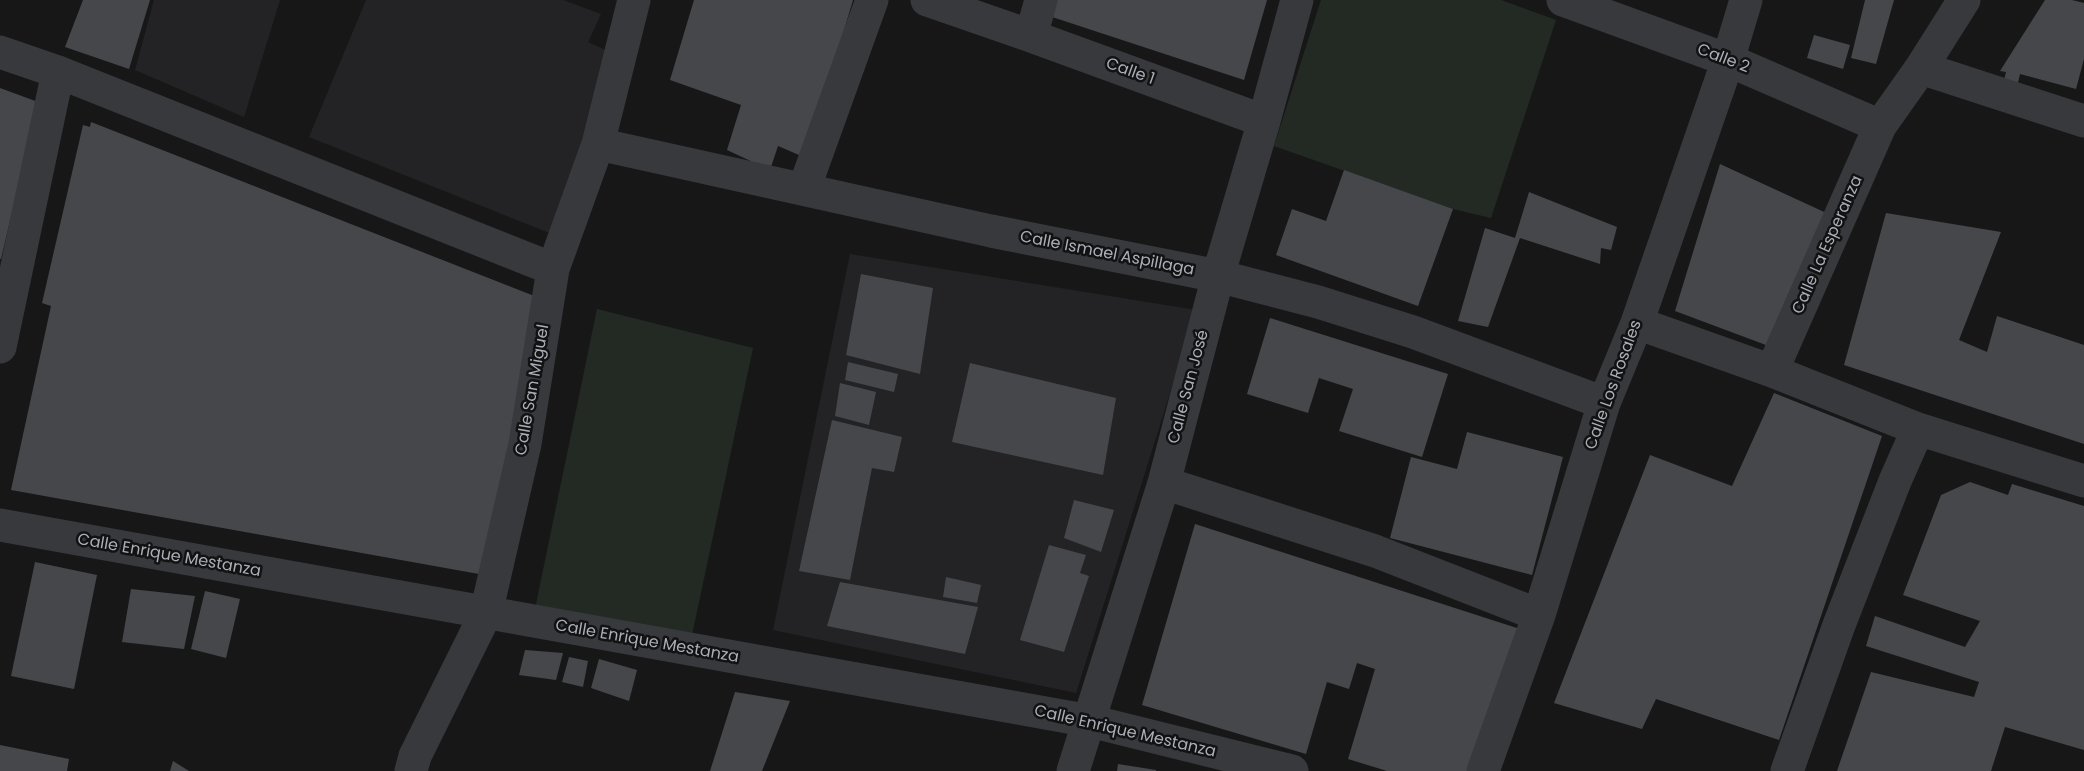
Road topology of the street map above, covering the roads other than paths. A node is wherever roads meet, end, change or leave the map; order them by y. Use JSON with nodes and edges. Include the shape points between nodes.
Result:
{"nodes":[{"id":1,"x":634,"y":0,"type":"edge"},
{"id":2,"x":872,"y":0,"type":"edge"},
{"id":3,"x":927,"y":0,"type":"edge"},
{"id":4,"x":1041,"y":0,"type":"edge"},
{"id":5,"x":1297,"y":0,"type":"edge"},
{"id":6,"x":1563,"y":0,"type":"edge"},
{"id":7,"x":1746,"y":0,"type":"edge"},
{"id":8,"x":1964,"y":0,"type":"edge"},
{"id":9,"x":1031,"y":36,"type":"junction"},
{"id":10,"x":0,"y":52,"type":"edge"},
{"id":11,"x":1728,"y":60,"type":"junction"},
{"id":12,"x":1921,"y":68,"type":"junction"},
{"id":13,"x":58,"y":72,"type":"junction"},
{"id":14,"x":1264,"y":121,"type":"junction"},
{"id":15,"x":2084,"y":121,"type":"edge"},
{"id":16,"x":1880,"y":126,"type":"junction"},
{"id":17,"x":598,"y":144,"type":"junction"},
{"id":18,"x":804,"y":189,"type":"junction"},
{"id":19,"x":553,"y":269,"type":"junction"},
{"id":20,"x":1218,"y":276,"type":"junction"},
{"id":21,"x":1637,"y":323,"type":"junction"},
{"id":22,"x":0,"y":347,"type":"edge"},
{"id":23,"x":1772,"y":371,"type":"junction"},
{"id":24,"x":1604,"y":403,"type":"junction"},
{"id":25,"x":1918,"y":429,"type":"junction"},
{"id":26,"x":2084,"y":481,"type":"edge"},
{"id":27,"x":1164,"y":483,"type":"junction"},
{"id":28,"x":0,"y":525,"type":"edge"},
{"id":29,"x":486,"y":613,"type":"junction"},
{"id":30,"x":1539,"y":615,"type":"junction"},
{"id":31,"x":1090,"y":721,"type":"junction"},
{"id":32,"x":411,"y":771,"type":"edge"},
{"id":33,"x":1073,"y":771,"type":"edge"},
{"id":34,"x":1292,"y":771,"type":"edge"},
{"id":35,"x":1483,"y":771,"type":"edge"},
{"id":36,"x":1786,"y":771,"type":"edge"}],
"edges":[{"from":1,"to":17,"type":"street","name":"Calle San Miguel"},
{"from":2,"to":18,"type":"street"},
{"from":3,"to":9,"type":"street","name":"Calle 1"},
{"from":4,"to":9,"type":"street"},
{"from":5,"to":14,"type":"street","name":"Calle San José"},
{"from":6,"to":11,"type":"street","name":"Calle 2"},
{"from":7,"to":11,"type":"street","name":"Calle Los Rosales"},
{"from":8,"to":12,"type":"street","name":"Calle La Esperanza"},
{"from":9,"to":14,"type":"street","name":"Calle 1"},
{"from":10,"to":13,"type":"street"},
{"from":11,"to":16,"type":"street","name":"Calle 2"},
{"from":11,"to":21,"type":"street","name":"Calle Los Rosales"},
{"from":12,"to":15,"type":"street"},
{"from":12,"to":16,"type":"street","name":"Calle La Esperanza"},
{"from":13,"to":19,"type":"street"},
{"from":13,"to":22,"type":"street"},
{"from":14,"to":20,"type":"street","name":"Calle San José"},
{"from":16,"to":23,"type":"street","name":"Calle La Esperanza"},
{"from":17,"to":18,"type":"street","name":"Calle Ismael Aspillaga"},
{"from":17,"to":19,"type":"street","name":"Calle San Miguel"},
{"from":18,"to":20,"type":"street","name":"Calle Ismael Aspillaga"},
{"from":19,"to":29,"type":"street","name":"Calle San Miguel","via":[[525,444]]},
{"from":20,"to":24,"type":"street","name":"Calle Ismael Aspillaga","via":[[1413,332]]},
{"from":20,"to":27,"type":"street","name":"Calle San José"},
{"from":21,"to":23,"type":"street"},
{"from":21,"to":24,"type":"street","name":"Calle Los Rosales"},
{"from":23,"to":25,"type":"street"},
{"from":24,"to":30,"type":"street","name":"Calle Los Rosales"},
{"from":25,"to":26,"type":"street"},
{"from":25,"to":36,"type":"street","via":[[1839,625]]},
{"from":27,"to":30,"type":"street","via":[[1375,551]]},
{"from":27,"to":31,"type":"street","name":"Calle San José"},
{"from":28,"to":29,"type":"street","name":"Calle Enrique Mestanza"},
{"from":29,"to":31,"type":"street","name":"Calle Enrique Mestanza"},
{"from":29,"to":32,"type":"street","name":"Calle San Miguel"},
{"from":30,"to":35,"type":"street","name":"Calle Los Rosales"},
{"from":31,"to":33,"type":"street","name":"Calle San José"},
{"from":31,"to":34,"type":"street","name":"Calle Enrique Mestanza"}]}
